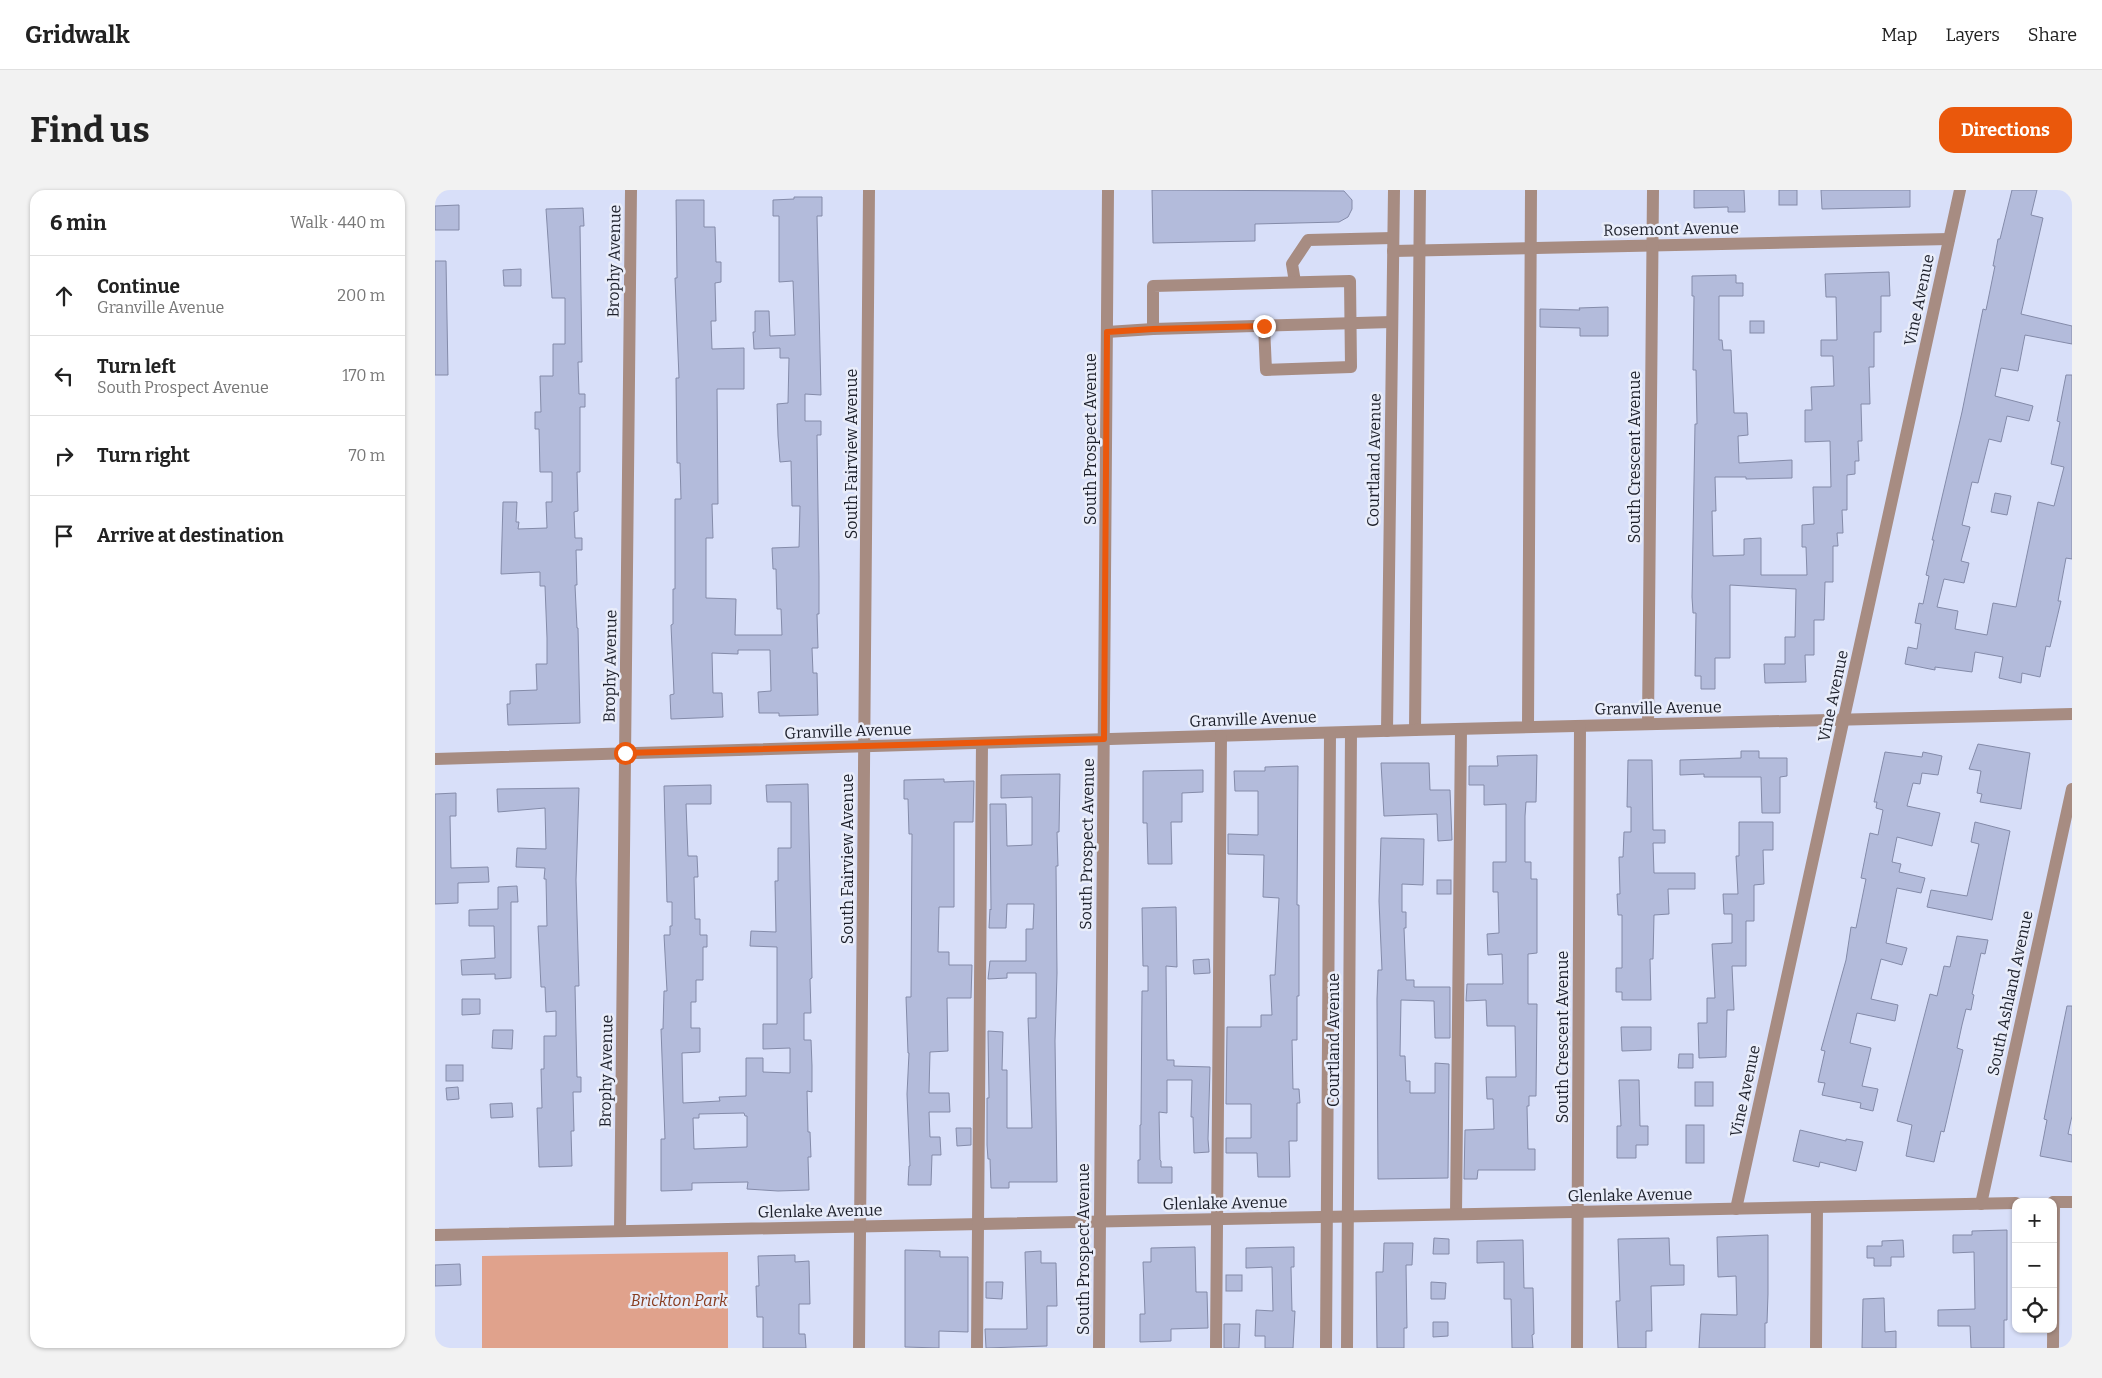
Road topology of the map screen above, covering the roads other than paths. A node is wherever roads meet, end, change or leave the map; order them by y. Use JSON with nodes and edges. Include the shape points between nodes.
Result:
{"nodes":[{"id":1,"x":631,"y":190,"type":"edge"},
{"id":2,"x":869,"y":190,"type":"edge"},
{"id":3,"x":1109,"y":190,"type":"edge"},
{"id":4,"x":1394,"y":190,"type":"edge"},
{"id":5,"x":1420,"y":190,"type":"edge"},
{"id":6,"x":1531,"y":190,"type":"edge"},
{"id":7,"x":1653,"y":190,"type":"edge"},
{"id":8,"x":1961,"y":190,"type":"edge"},
{"id":9,"x":1393,"y":238,"type":"junction"},
{"id":10,"x":1949,"y":239,"type":"junction"},
{"id":11,"x":1652,"y":246,"type":"junction"},
{"id":12,"x":1531,"y":249,"type":"junction"},
{"id":13,"x":1419,"y":251,"type":"junction"},
{"id":14,"x":1393,"y":252,"type":"junction"},
{"id":15,"x":1295,"y":282,"type":"junction"},
{"id":16,"x":1392,"y":322,"type":"junction"},
{"id":17,"x":1351,"y":324,"type":"junction"},
{"id":18,"x":1264,"y":326,"type":"junction"},
{"id":19,"x":1153,"y":329,"type":"junction"},
{"id":20,"x":1107,"y":332,"type":"junction"},
{"id":21,"x":2072,"y":714,"type":"edge"},
{"id":22,"x":1844,"y":719,"type":"junction"},
{"id":23,"x":1648,"y":724,"type":"junction"},
{"id":24,"x":1580,"y":726,"type":"junction"},
{"id":25,"x":1528,"y":727,"type":"junction"},
{"id":26,"x":1461,"y":729,"type":"junction"},
{"id":27,"x":1415,"y":730,"type":"junction"},
{"id":28,"x":1387,"y":731,"type":"junction"},
{"id":29,"x":1351,"y":732,"type":"junction"},
{"id":30,"x":1330,"y":733,"type":"junction"},
{"id":31,"x":1221,"y":736,"type":"junction"},
{"id":32,"x":1104,"y":739,"type":"junction"},
{"id":33,"x":981,"y":743,"type":"junction"},
{"id":34,"x":865,"y":746,"type":"junction"},
{"id":35,"x":625,"y":753,"type":"junction"},
{"id":36,"x":435,"y":759,"type":"edge"},
{"id":37,"x":2072,"y":789,"type":"edge"},
{"id":38,"x":2057,"y":1202,"type":"edge"},
{"id":39,"x":2072,"y":1202,"type":"edge"},
{"id":40,"x":2012,"y":1203,"type":"edge"},
{"id":41,"x":1981,"y":1204,"type":"junction"},
{"id":42,"x":1817,"y":1207,"type":"junction"},
{"id":43,"x":1736,"y":1208,"type":"junction"},
{"id":44,"x":1578,"y":1212,"type":"junction"},
{"id":45,"x":1456,"y":1214,"type":"junction"},
{"id":46,"x":1348,"y":1216,"type":"junction"},
{"id":47,"x":1327,"y":1217,"type":"junction"},
{"id":48,"x":1218,"y":1219,"type":"junction"},
{"id":49,"x":1100,"y":1222,"type":"junction"},
{"id":50,"x":978,"y":1224,"type":"junction"},
{"id":51,"x":860,"y":1227,"type":"junction"},
{"id":52,"x":621,"y":1231,"type":"junction"},
{"id":53,"x":435,"y":1235,"type":"edge"},
{"id":54,"x":2054,"y":1243,"type":"edge"},
{"id":55,"x":859,"y":1348,"type":"edge"},
{"id":56,"x":977,"y":1348,"type":"edge"},
{"id":57,"x":1099,"y":1348,"type":"edge"},
{"id":58,"x":1216,"y":1348,"type":"edge"},
{"id":59,"x":1326,"y":1348,"type":"edge"},
{"id":60,"x":1347,"y":1348,"type":"edge"},
{"id":61,"x":1577,"y":1348,"type":"edge"},
{"id":62,"x":1816,"y":1348,"type":"edge"},
{"id":63,"x":2053,"y":1348,"type":"edge"}],
"edges":[{"from":1,"to":35,"type":"street","name":"Brophy Avenue"},
{"from":2,"to":34,"type":"street","name":"South Fairview Avenue"},
{"from":3,"to":20,"type":"street","name":"South Prospect Avenue"},
{"from":4,"to":9,"type":"street","name":"Courtland Avenue"},
{"from":5,"to":13,"type":"street"},
{"from":6,"to":12,"type":"street"},
{"from":7,"to":11,"type":"street","name":"South Crescent Avenue"},
{"from":8,"to":10,"type":"street","name":"Vine Avenue"},
{"from":9,"to":14,"type":"street","name":"Courtland Avenue"},
{"from":9,"to":15,"type":"street","via":[[1308,240],[1292,264]]},
{"from":10,"to":11,"type":"street","name":"Rosemont Avenue"},
{"from":10,"to":22,"type":"street","name":"Vine Avenue"},
{"from":11,"to":12,"type":"street","name":"Rosemont Avenue"},
{"from":11,"to":23,"type":"street","name":"South Crescent Avenue"},
{"from":12,"to":13,"type":"street","name":"Rosemont Avenue"},
{"from":12,"to":25,"type":"street"},
{"from":13,"to":14,"type":"street","name":"Rosemont Avenue"},
{"from":13,"to":27,"type":"street"},
{"from":14,"to":16,"type":"street","name":"Courtland Avenue"},
{"from":15,"to":17,"type":"street","via":[[1350,281]]},
{"from":15,"to":19,"type":"street","via":[[1153,286]]},
{"from":16,"to":17,"type":"street"},
{"from":16,"to":28,"type":"street","name":"Courtland Avenue"},
{"from":17,"to":18,"type":"street"},
{"from":17,"to":18,"type":"street","via":[[1351,367],[1266,370]]},
{"from":18,"to":19,"type":"street"},
{"from":19,"to":20,"type":"street"},
{"from":20,"to":32,"type":"street","name":"South Prospect Avenue"},
{"from":21,"to":22,"type":"street","name":"Granville Avenue"},
{"from":22,"to":23,"type":"street","name":"Granville Avenue"},
{"from":22,"to":43,"type":"street","name":"Vine Avenue"},
{"from":23,"to":24,"type":"street","name":"Granville Avenue"},
{"from":24,"to":25,"type":"street","name":"Granville Avenue"},
{"from":24,"to":44,"type":"street","name":"South Crescent Avenue"},
{"from":25,"to":26,"type":"street","name":"Granville Avenue"},
{"from":26,"to":27,"type":"street","name":"Granville Avenue"},
{"from":26,"to":45,"type":"street"},
{"from":27,"to":28,"type":"street","name":"Granville Avenue"},
{"from":28,"to":29,"type":"street","name":"Granville Avenue"},
{"from":29,"to":30,"type":"street","name":"Granville Avenue"},
{"from":29,"to":46,"type":"street","name":"Courtland Avenue"},
{"from":30,"to":31,"type":"street","name":"Granville Avenue"},
{"from":30,"to":47,"type":"street","name":"Courtland Avenue"},
{"from":31,"to":32,"type":"street","name":"Granville Avenue"},
{"from":31,"to":48,"type":"street"},
{"from":32,"to":33,"type":"street","name":"Granville Avenue"},
{"from":32,"to":49,"type":"street","name":"South Prospect Avenue"},
{"from":33,"to":34,"type":"street","name":"Granville Avenue"},
{"from":33,"to":50,"type":"street"},
{"from":34,"to":35,"type":"street","name":"Granville Avenue"},
{"from":34,"to":51,"type":"street","name":"South Fairview Avenue"},
{"from":35,"to":36,"type":"street","name":"Granville Avenue"},
{"from":35,"to":52,"type":"street","name":"Brophy Avenue"},
{"from":37,"to":41,"type":"street","name":"South Ashland Avenue"},
{"from":38,"to":39,"type":"street"},
{"from":40,"to":41,"type":"street","name":"Glenlake Avenue"},
{"from":41,"to":42,"type":"street","name":"Glenlake Avenue"},
{"from":42,"to":43,"type":"street","name":"Glenlake Avenue"},
{"from":42,"to":62,"type":"street"},
{"from":43,"to":44,"type":"street","name":"Glenlake Avenue"},
{"from":44,"to":45,"type":"street","name":"Glenlake Avenue"},
{"from":44,"to":61,"type":"street","name":"South Crescent Avenue"},
{"from":45,"to":46,"type":"street","name":"Glenlake Avenue"},
{"from":46,"to":47,"type":"street","name":"Glenlake Avenue"},
{"from":46,"to":60,"type":"street","name":"Courtland Avenue"},
{"from":47,"to":48,"type":"street","name":"Glenlake Avenue"},
{"from":47,"to":59,"type":"street","name":"Courtland Avenue"},
{"from":48,"to":49,"type":"street","name":"Glenlake Avenue"},
{"from":48,"to":58,"type":"street"},
{"from":49,"to":50,"type":"street","name":"Glenlake Avenue"},
{"from":49,"to":57,"type":"street","name":"South Prospect Avenue"},
{"from":50,"to":51,"type":"street","name":"Glenlake Avenue"},
{"from":50,"to":56,"type":"street"},
{"from":51,"to":52,"type":"street","name":"Glenlake Avenue"},
{"from":51,"to":55,"type":"street","name":"South Fairview Avenue"},
{"from":52,"to":53,"type":"street","name":"Glenlake Avenue"},
{"from":54,"to":63,"type":"street"}]}
